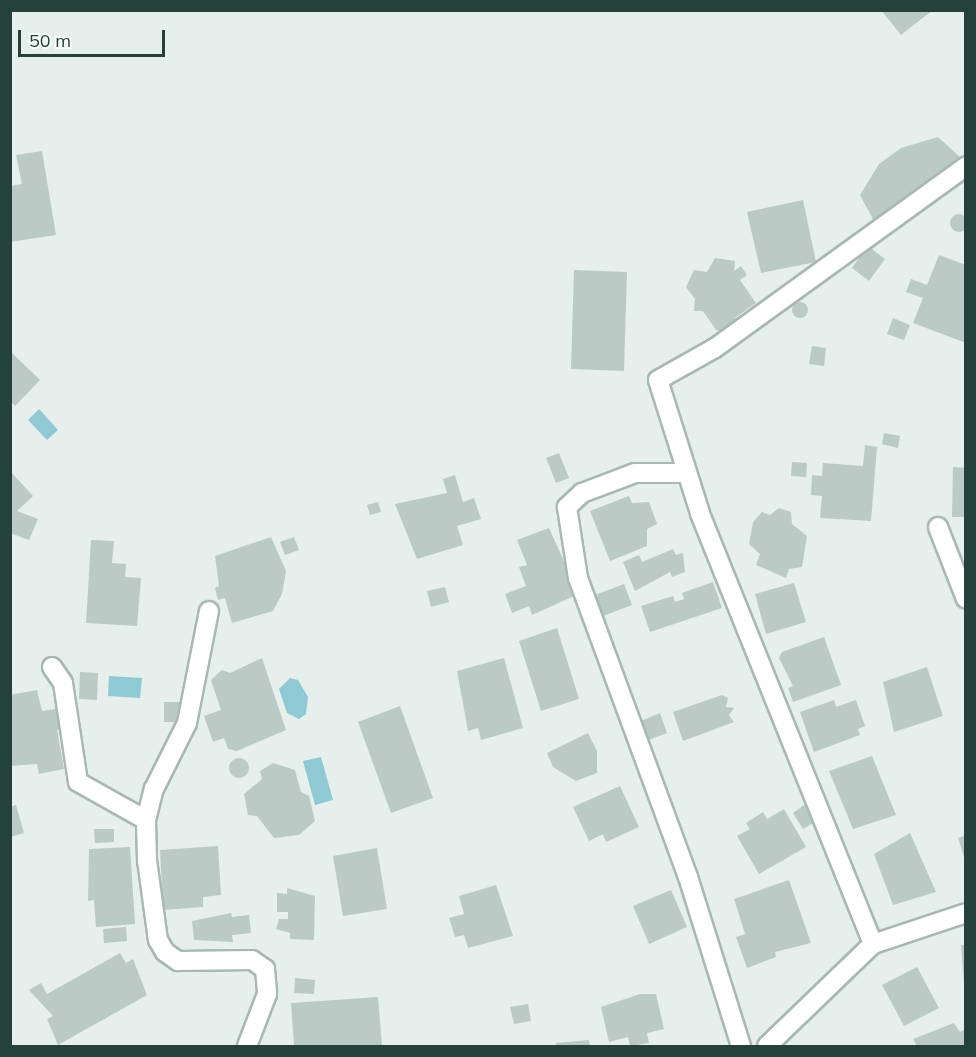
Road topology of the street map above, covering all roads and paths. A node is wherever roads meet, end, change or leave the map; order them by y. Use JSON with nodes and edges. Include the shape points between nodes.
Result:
{"nodes":[{"id":1,"x":966,"y":166,"type":"edge"},
{"id":2,"x":687,"y":473,"type":"junction"},
{"id":3,"x":938,"y":527,"type":"dead end"},
{"id":4,"x":966,"y":599,"type":"edge"},
{"id":5,"x":209,"y":611,"type":"dead end"},
{"id":6,"x":52,"y":667,"type":"dead end"},
{"id":7,"x":146,"y":820,"type":"junction"},
{"id":8,"x":966,"y":913,"type":"edge"},
{"id":9,"x":873,"y":944,"type":"junction"},
{"id":10,"x":247,"y":1047,"type":"edge"},
{"id":11,"x":741,"y":1047,"type":"edge"},
{"id":12,"x":767,"y":1047,"type":"edge"}],
"edges":[{"from":1,"to":2,"type":"street","via":[[715,348],[658,380]]},
{"from":2,"to":9,"type":"street"},
{"from":2,"to":11,"type":"street","via":[[635,473],[582,493],[567,507],[578,578],[688,877]]},
{"from":3,"to":4,"type":"street"},
{"from":5,"to":7,"type":"street","via":[[187,723],[154,789]]},
{"from":6,"to":7,"type":"street","via":[[63,683],[78,782]]},
{"from":7,"to":10,"type":"street","via":[[147,860],[165,952],[178,961],[252,960],[265,969],[267,994]]},
{"from":8,"to":9,"type":"street"},
{"from":9,"to":12,"type":"street"}]}
